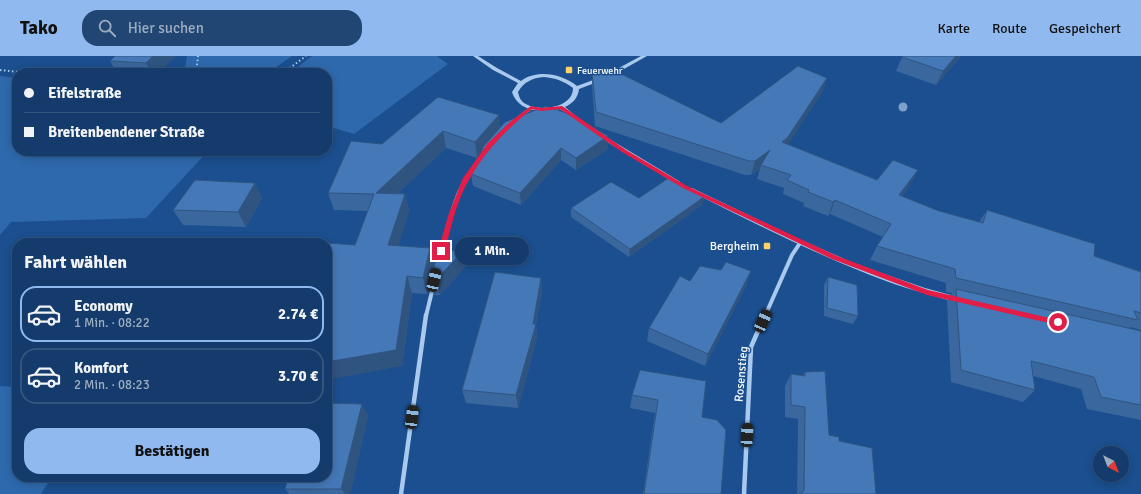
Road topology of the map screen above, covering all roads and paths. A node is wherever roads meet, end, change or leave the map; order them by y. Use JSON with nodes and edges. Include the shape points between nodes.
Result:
{"nodes":[{"id":1,"x":198,"y":56,"type":"edge"},
{"id":2,"x":306,"y":56,"type":"edge"},
{"id":3,"x":475,"y":56,"type":"edge"},
{"id":4,"x":645,"y":56,"type":"edge"},
{"id":5,"x":197,"y":68,"type":"edge"},
{"id":6,"x":290,"y":68,"type":"edge"},
{"id":7,"x":0,"y":70,"type":"edge"},
{"id":8,"x":12,"y":71,"type":"edge"},
{"id":9,"x":521,"y":83,"type":"junction"},
{"id":10,"x":576,"y":88,"type":"junction"},
{"id":11,"x":560,"y":107,"type":"junction"},
{"id":12,"x":531,"y":108,"type":"junction"},
{"id":13,"x":580,"y":122,"type":"edge"},
{"id":14,"x":512,"y":123,"type":"edge"},
{"id":15,"x":593,"y":130,"type":"edge"},
{"id":16,"x":486,"y":150,"type":"edge"},
{"id":17,"x":800,"y":243,"type":"junction"},
{"id":18,"x":440,"y":258,"type":"edge"},
{"id":19,"x":434,"y":280,"type":"edge"},
{"id":20,"x":964,"y":301,"type":"edge"},
{"id":21,"x":401,"y":494,"type":"edge"},
{"id":22,"x":744,"y":494,"type":"edge"}],
"edges":[{"from":1,"to":5,"type":"path"},
{"from":2,"to":6,"type":"path"},
{"from":3,"to":9,"type":"street"},
{"from":4,"to":10,"type":"street","via":[[606,77]]},
{"from":7,"to":8,"type":"path"},
{"from":9,"to":10,"type":"street","via":[[528,79],[547,76],[565,79]]},
{"from":9,"to":12,"type":"street","via":[[515,97]]},
{"from":10,"to":11,"type":"street","via":[[574,99]]},
{"from":11,"to":12,"type":"street"},
{"from":11,"to":13,"type":"street"},
{"from":12,"to":14,"type":"street"},
{"from":15,"to":17,"type":"street","via":[[685,187]]},
{"from":16,"to":18,"type":"street","via":[[466,178],[452,213]]},
{"from":17,"to":20,"type":"street","via":[[920,290]]},
{"from":17,"to":22,"type":"street","name":"Rosenstieg","via":[[792,255],[751,347]]},
{"from":19,"to":21,"type":"street","via":[[424,324]]}]}
